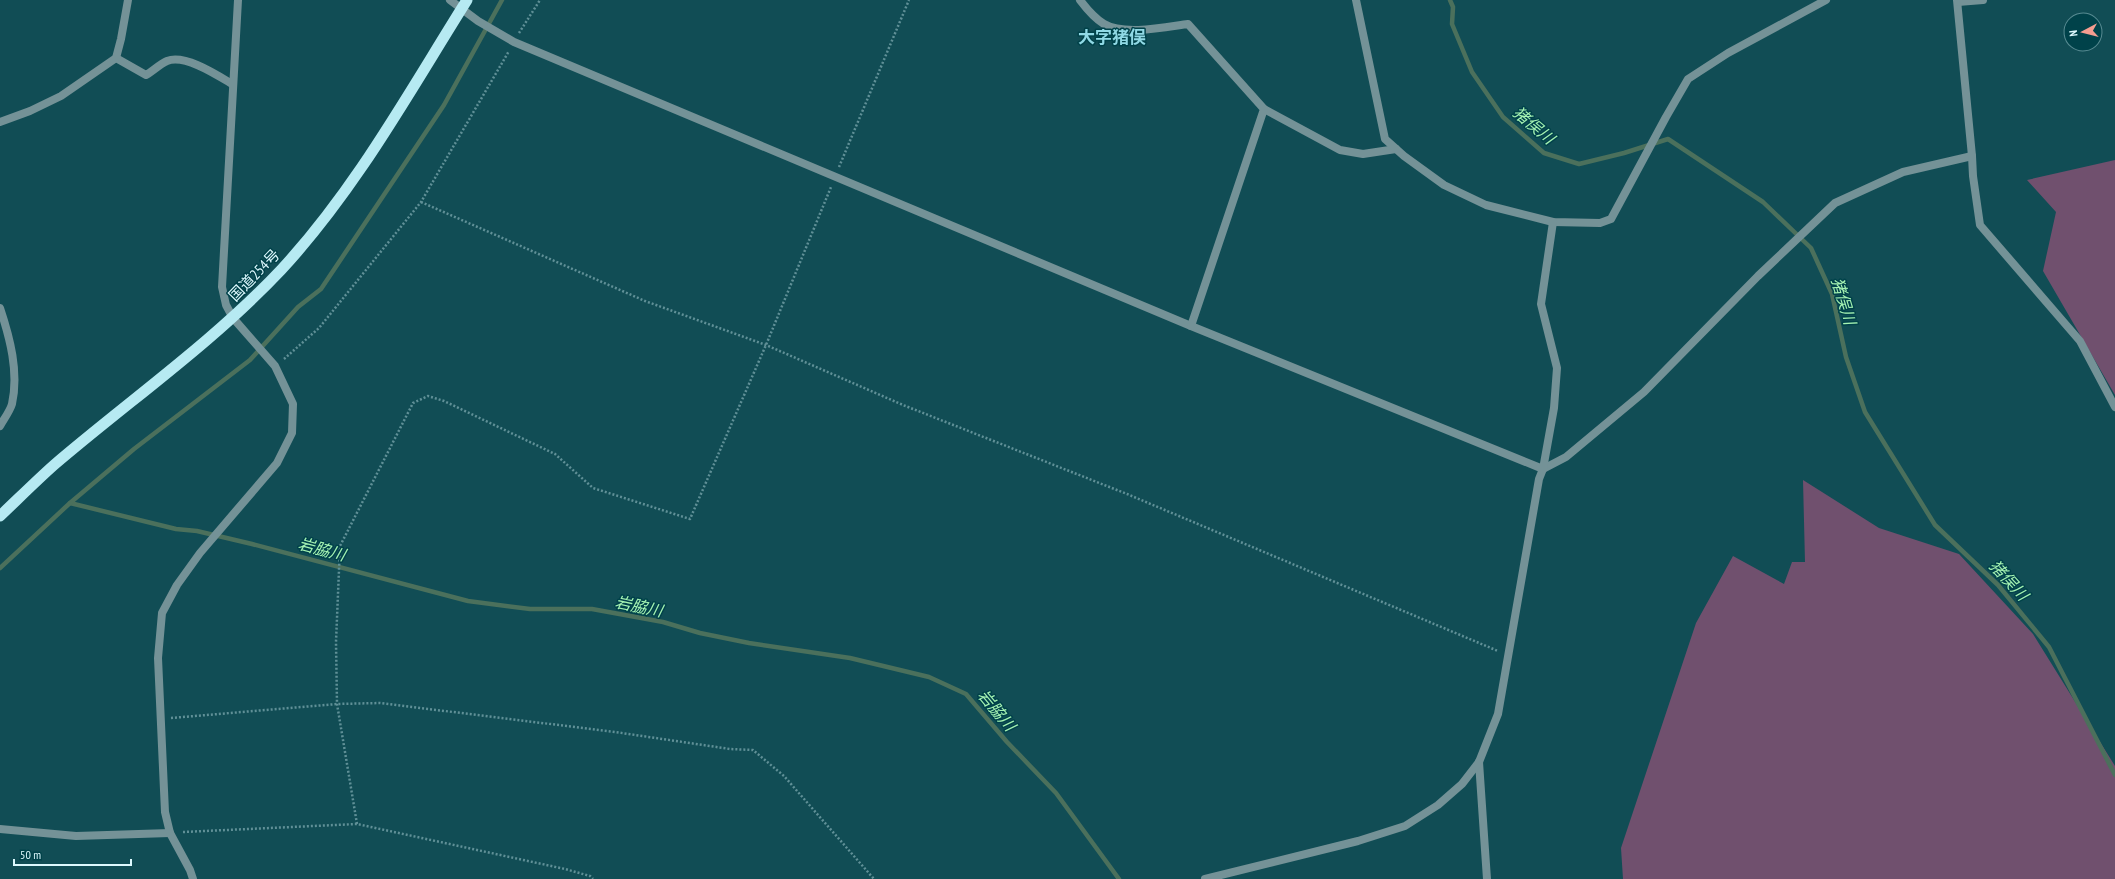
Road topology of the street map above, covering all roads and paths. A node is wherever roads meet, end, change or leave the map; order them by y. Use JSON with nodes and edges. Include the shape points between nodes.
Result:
{"nodes":[{"id":1,"x":128,"y":0,"type":"edge"},
{"id":2,"x":238,"y":0,"type":"edge"},
{"id":3,"x":450,"y":0,"type":"edge"},
{"id":4,"x":540,"y":0,"type":"edge"},
{"id":5,"x":909,"y":0,"type":"edge"},
{"id":6,"x":1080,"y":0,"type":"edge"},
{"id":7,"x":1356,"y":0,"type":"edge"},
{"id":8,"x":1826,"y":0,"type":"edge"},
{"id":9,"x":1983,"y":0,"type":"edge"},
{"id":10,"x":1958,"y":1,"type":"edge"},
{"id":11,"x":464,"y":4,"type":"edge"},
{"id":12,"x":514,"y":42,"type":"junction"},
{"id":13,"x":116,"y":58,"type":"junction"},
{"id":14,"x":232,"y":84,"type":"junction"},
{"id":15,"x":1264,"y":109,"type":"junction"},
{"id":16,"x":0,"y":122,"type":"edge"},
{"id":17,"x":1396,"y":149,"type":"junction"},
{"id":18,"x":1972,"y":156,"type":"junction"},
{"id":19,"x":835,"y":178,"type":"junction"},
{"id":20,"x":421,"y":202,"type":"junction"},
{"id":21,"x":1553,"y":222,"type":"junction"},
{"id":22,"x":0,"y":308,"type":"edge"},
{"id":23,"x":234,"y":318,"type":"junction"},
{"id":24,"x":1191,"y":326,"type":"junction"},
{"id":25,"x":766,"y":345,"type":"junction"},
{"id":26,"x":275,"y":366,"type":"junction"},
{"id":27,"x":2115,"y":406,"type":"edge"},
{"id":28,"x":0,"y":426,"type":"edge"},
{"id":29,"x":1543,"y":469,"type":"junction"},
{"id":30,"x":0,"y":516,"type":"edge"},
{"id":31,"x":1507,"y":655,"type":"junction"},
{"id":32,"x":337,"y":704,"type":"junction"},
{"id":33,"x":161,"y":719,"type":"junction"},
{"id":34,"x":1479,"y":762,"type":"junction"},
{"id":35,"x":357,"y":824,"type":"junction"},
{"id":36,"x":0,"y":829,"type":"edge"},
{"id":37,"x":170,"y":833,"type":"junction"},
{"id":38,"x":193,"y":879,"type":"edge"},
{"id":39,"x":593,"y":879,"type":"edge"},
{"id":40,"x":874,"y":879,"type":"edge"},
{"id":41,"x":1205,"y":879,"type":"edge"},
{"id":42,"x":1487,"y":879,"type":"edge"}],
"edges":[{"from":1,"to":13,"type":"street"},
{"from":2,"to":14,"type":"street"},
{"from":3,"to":11,"type":"street"},
{"from":4,"to":12,"type":"path"},
{"from":5,"to":19,"type":"path"},
{"from":6,"to":15,"type":"street","via":[[1105,24],[1113,27],[1136,31],[1188,24]]},
{"from":7,"to":17,"type":"street","via":[[1385,139]]},
{"from":8,"to":21,"type":"street","via":[[1728,53],[1688,79],[1611,219],[1600,224]]},
{"from":9,"to":10,"type":"street"},
{"from":10,"to":18,"type":"street"},
{"from":11,"to":12,"type":"street","via":[[478,21]]},
{"from":11,"to":23,"type":"highway","name":"国道254号","via":[[367,159],[328,215],[282,269]]},
{"from":12,"to":19,"type":"street"},
{"from":12,"to":20,"type":"path"},
{"from":13,"to":14,"type":"street","via":[[146,75],[168,60],[186,61],[207,68]]},
{"from":13,"to":16,"type":"street","via":[[61,96]]},
{"from":14,"to":23,"type":"street","via":[[222,287],[226,305]]},
{"from":15,"to":17,"type":"street","via":[[1340,150],[1363,154]]},
{"from":15,"to":24,"type":"street"},
{"from":17,"to":21,"type":"street","via":[[1444,185],[1486,205]]},
{"from":18,"to":27,"type":"street","via":[[1980,225],[2080,342]]},
{"from":18,"to":29,"type":"street","via":[[1903,172],[1835,203],[1758,276],[1644,392],[1566,457]]},
{"from":19,"to":24,"type":"street"},
{"from":19,"to":25,"type":"path"},
{"from":20,"to":25,"type":"path","via":[[645,301]]},
{"from":20,"to":26,"type":"path","via":[[319,328]]},
{"from":21,"to":29,"type":"street","via":[[1541,304],[1557,368],[1554,408]]},
{"from":22,"to":28,"type":"street","via":[[8,332],[14,368],[12,404]]},
{"from":23,"to":26,"type":"street"},
{"from":23,"to":30,"type":"highway","name":"国道254号","via":[[54,466]]},
{"from":24,"to":29,"type":"street"},
{"from":25,"to":31,"type":"path","via":[[903,405],[1127,494]]},
{"from":25,"to":32,"type":"path","via":[[690,519],[593,488],[555,454],[444,402],[428,396],[414,403],[340,546],[336,642]]},
{"from":26,"to":33,"type":"street","via":[[293,404],[292,433],[277,464],[200,553],[177,585],[162,613],[158,658]]},
{"from":29,"to":31,"type":"street","via":[[1539,479]]},
{"from":31,"to":34,"type":"street","via":[[1498,714]]},
{"from":32,"to":33,"type":"path"},
{"from":32,"to":35,"type":"path"},
{"from":32,"to":40,"type":"path","via":[[380,703],[615,732],[730,750],[753,750],[784,776]]},
{"from":33,"to":37,"type":"street","via":[[165,812]]},
{"from":34,"to":41,"type":"street","via":[[1462,784],[1438,805],[1405,826],[1358,841]]},
{"from":34,"to":42,"type":"street"},
{"from":35,"to":37,"type":"path"},
{"from":35,"to":39,"type":"path","via":[[565,869]]},
{"from":36,"to":37,"type":"street","via":[[76,836]]},
{"from":37,"to":38,"type":"street"}]}
